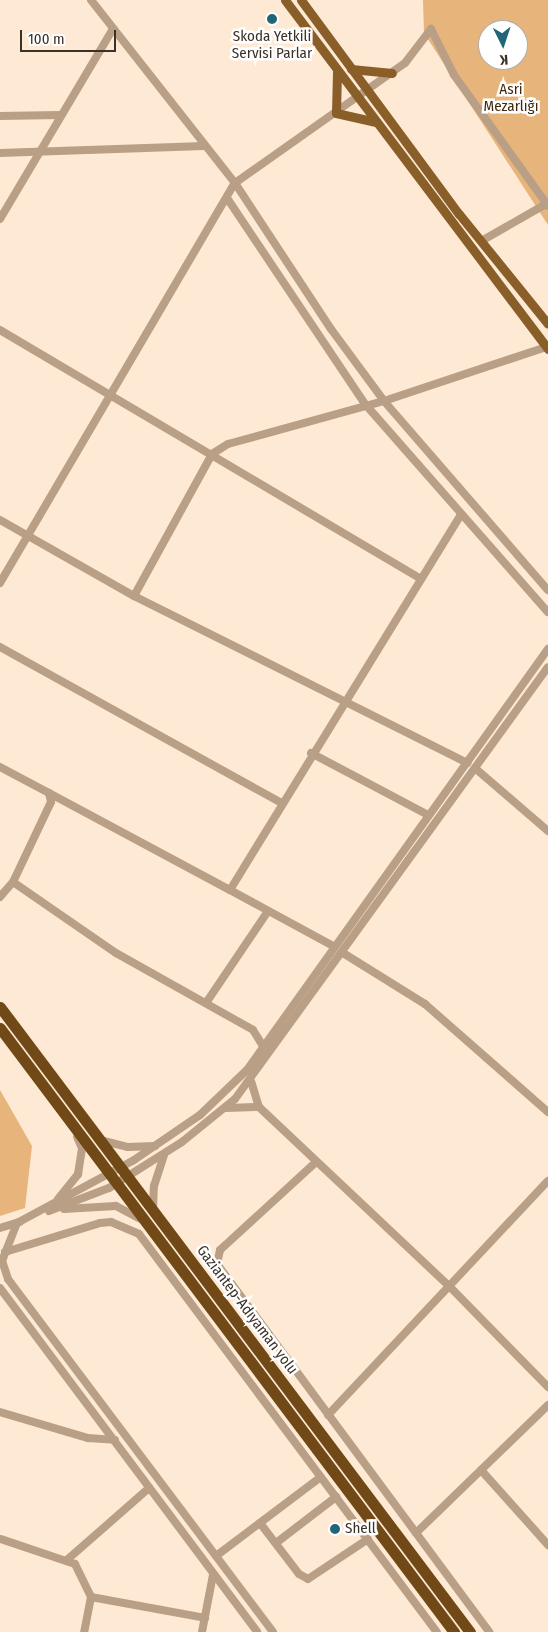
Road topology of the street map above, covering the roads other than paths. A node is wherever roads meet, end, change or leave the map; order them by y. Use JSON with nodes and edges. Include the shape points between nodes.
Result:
{"nodes":[{"id":1,"x":91,"y":0,"type":"edge"},
{"id":2,"x":285,"y":0,"type":"edge"},
{"id":3,"x":300,"y":0,"type":"edge"},
{"id":4,"x":112,"y":29,"type":"junction"},
{"id":5,"x":337,"y":69,"type":"junction"},
{"id":6,"x":351,"y":69,"type":"junction"},
{"id":7,"x":392,"y":73,"type":"junction"},
{"id":8,"x":367,"y":92,"type":"junction"},
{"id":9,"x":358,"y":98,"type":"junction"},
{"id":10,"x":336,"y":113,"type":"junction"},
{"id":11,"x":60,"y":115,"type":"junction"},
{"id":12,"x":0,"y":116,"type":"edge"},
{"id":13,"x":376,"y":122,"type":"junction"},
{"id":14,"x":204,"y":146,"type":"junction"},
{"id":15,"x":42,"y":152,"type":"junction"},
{"id":16,"x":0,"y":153,"type":"edge"},
{"id":17,"x":235,"y":183,"type":"junction"},
{"id":18,"x":227,"y":198,"type":"junction"},
{"id":19,"x":547,"y":205,"type":"edge"},
{"id":20,"x":0,"y":219,"type":"edge"},
{"id":21,"x":483,"y":240,"type":"junction"},
{"id":22,"x":548,"y":324,"type":"edge"},
{"id":23,"x":0,"y":330,"type":"edge"},
{"id":24,"x":547,"y":348,"type":"edge"},
{"id":25,"x":112,"y":394,"type":"junction"},
{"id":26,"x":384,"y":401,"type":"junction"},
{"id":27,"x":365,"y":404,"type":"junction"},
{"id":28,"x":212,"y":454,"type":"junction"},
{"id":29,"x":461,"y":514,"type":"junction"},
{"id":30,"x":0,"y":520,"type":"edge"},
{"id":31,"x":26,"y":536,"type":"junction"},
{"id":32,"x":420,"y":578,"type":"junction"},
{"id":33,"x":0,"y":583,"type":"edge"},
{"id":34,"x":548,"y":590,"type":"edge"},
{"id":35,"x":134,"y":596,"type":"junction"},
{"id":36,"x":548,"y":612,"type":"edge"},
{"id":37,"x":0,"y":647,"type":"edge"},
{"id":38,"x":548,"y":648,"type":"edge"},
{"id":39,"x":548,"y":667,"type":"edge"},
{"id":40,"x":342,"y":701,"type":"junction"},
{"id":41,"x":311,"y":753,"type":"junction"},
{"id":42,"x":466,"y":763,"type":"junction"},
{"id":43,"x":0,"y":767,"type":"edge"},
{"id":44,"x":476,"y":769,"type":"junction"},
{"id":45,"x":49,"y":793,"type":"junction"},
{"id":46,"x":282,"y":803,"type":"junction"},
{"id":47,"x":428,"y":815,"type":"junction"},
{"id":48,"x":548,"y":831,"type":"edge"},
{"id":49,"x":14,"y":882,"type":"junction"},
{"id":50,"x":230,"y":890,"type":"junction"},
{"id":51,"x":0,"y":897,"type":"edge"},
{"id":52,"x":268,"y":911,"type":"junction"},
{"id":53,"x":335,"y":947,"type":"junction"},
{"id":54,"x":343,"y":953,"type":"junction"},
{"id":55,"x":206,"y":1003,"type":"junction"},
{"id":56,"x":0,"y":1007,"type":"edge"},
{"id":57,"x":0,"y":1028,"type":"edge"},
{"id":58,"x":263,"y":1046,"type":"junction"},
{"id":59,"x":250,"y":1081,"type":"junction"},
{"id":60,"x":259,"y":1107,"type":"junction"},
{"id":61,"x":224,"y":1108,"type":"junction"},
{"id":62,"x":548,"y":1112,"type":"edge"},
{"id":63,"x":69,"y":1121,"type":"junction"},
{"id":64,"x":100,"y":1140,"type":"junction"},
{"id":65,"x":154,"y":1146,"type":"junction"},
{"id":66,"x":164,"y":1155,"type":"junction"},
{"id":67,"x":316,"y":1162,"type":"junction"},
{"id":68,"x":119,"y":1175,"type":"junction"},
{"id":69,"x":548,"y":1181,"type":"edge"},
{"id":70,"x":55,"y":1203,"type":"junction"},
{"id":71,"x":50,"y":1210,"type":"junction"},
{"id":72,"x":153,"y":1210,"type":"junction"},
{"id":73,"x":17,"y":1223,"type":"junction"},
{"id":74,"x":150,"y":1226,"type":"junction"},
{"id":75,"x":0,"y":1228,"type":"edge"},
{"id":76,"x":3,"y":1250,"type":"edge"},
{"id":77,"x":0,"y":1288,"type":"edge"},
{"id":78,"x":451,"y":1288,"type":"junction"},
{"id":79,"x":548,"y":1387,"type":"edge"},
{"id":80,"x":548,"y":1405,"type":"edge"},
{"id":81,"x":0,"y":1412,"type":"edge"},
{"id":82,"x":328,"y":1415,"type":"junction"},
{"id":83,"x":115,"y":1440,"type":"junction"},
{"id":84,"x":481,"y":1470,"type":"junction"},
{"id":85,"x":321,"y":1477,"type":"junction"},
{"id":86,"x":149,"y":1488,"type":"junction"},
{"id":87,"x":336,"y":1497,"type":"junction"},
{"id":88,"x":260,"y":1523,"type":"junction"},
{"id":89,"x":416,"y":1533,"type":"junction"},
{"id":90,"x":368,"y":1539,"type":"junction"},
{"id":91,"x":0,"y":1540,"type":"edge"},
{"id":92,"x":276,"y":1544,"type":"junction"},
{"id":93,"x":548,"y":1545,"type":"edge"},
{"id":94,"x":216,"y":1556,"type":"junction"},
{"id":95,"x":68,"y":1559,"type":"junction"},
{"id":96,"x":213,"y":1575,"type":"junction"},
{"id":97,"x":91,"y":1597,"type":"junction"},
{"id":98,"x":205,"y":1618,"type":"junction"},
{"id":99,"x":84,"y":1632,"type":"edge"},
{"id":100,"x":202,"y":1632,"type":"edge"},
{"id":101,"x":257,"y":1632,"type":"edge"},
{"id":102,"x":273,"y":1632,"type":"edge"},
{"id":103,"x":438,"y":1632,"type":"edge"},
{"id":104,"x":454,"y":1632,"type":"edge"},
{"id":105,"x":470,"y":1632,"type":"edge"},
{"id":106,"x":489,"y":1632,"type":"edge"}],
"edges":[{"from":1,"to":4,"type":"street"},
{"from":2,"to":5,"type":"main road"},
{"from":3,"to":6,"type":"main road"},
{"from":4,"to":11,"type":"street"},
{"from":4,"to":14,"type":"street"},
{"from":5,"to":9,"type":"main road"},
{"from":5,"to":10,"type":"main road","via":[[340,84]]},
{"from":6,"to":7,"type":"main road"},
{"from":6,"to":8,"type":"main road"},
{"from":7,"to":8,"type":"street"},
{"from":7,"to":19,"type":"street","via":[[431,29],[454,75]]},
{"from":8,"to":9,"type":"street"},
{"from":8,"to":21,"type":"main road"},
{"from":9,"to":10,"type":"street"},
{"from":9,"to":13,"type":"main road"},
{"from":10,"to":13,"type":"main road"},
{"from":10,"to":17,"type":"street"},
{"from":11,"to":12,"type":"street"},
{"from":11,"to":15,"type":"street"},
{"from":13,"to":24,"type":"main road"},
{"from":14,"to":15,"type":"street"},
{"from":14,"to":17,"type":"street"},
{"from":15,"to":16,"type":"street"},
{"from":15,"to":20,"type":"street"},
{"from":17,"to":18,"type":"street"},
{"from":17,"to":26,"type":"street"},
{"from":18,"to":25,"type":"street"},
{"from":18,"to":27,"type":"street"},
{"from":19,"to":21,"type":"street"},
{"from":21,"to":22,"type":"main road"},
{"from":23,"to":25,"type":"street"},
{"from":24,"to":26,"type":"street"},
{"from":25,"to":28,"type":"street"},
{"from":25,"to":31,"type":"street"},
{"from":26,"to":27,"type":"street"},
{"from":26,"to":34,"type":"street"},
{"from":27,"to":28,"type":"street","via":[[228,444]]},
{"from":27,"to":29,"type":"street"},
{"from":28,"to":32,"type":"street"},
{"from":28,"to":35,"type":"street"},
{"from":29,"to":32,"type":"street"},
{"from":29,"to":36,"type":"street"},
{"from":30,"to":31,"type":"street"},
{"from":31,"to":33,"type":"street"},
{"from":31,"to":35,"type":"street"},
{"from":32,"to":40,"type":"street"},
{"from":35,"to":40,"type":"street"},
{"from":37,"to":46,"type":"street"},
{"from":38,"to":42,"type":"street"},
{"from":39,"to":44,"type":"street"},
{"from":40,"to":41,"type":"street"},
{"from":40,"to":42,"type":"street"},
{"from":41,"to":46,"type":"street"},
{"from":41,"to":47,"type":"street"},
{"from":42,"to":47,"type":"street"},
{"from":43,"to":45,"type":"street"},
{"from":44,"to":48,"type":"street"},
{"from":44,"to":54,"type":"street"},
{"from":45,"to":49,"type":"street","via":[[47,817]]},
{"from":45,"to":50,"type":"street"},
{"from":46,"to":50,"type":"street"},
{"from":47,"to":53,"type":"street"},
{"from":49,"to":51,"type":"street"},
{"from":49,"to":55,"type":"street","via":[[116,953]]},
{"from":50,"to":52,"type":"street"},
{"from":52,"to":53,"type":"street"},
{"from":52,"to":55,"type":"street"},
{"from":53,"to":58,"type":"street"},
{"from":54,"to":59,"type":"street"},
{"from":54,"to":62,"type":"street","via":[[425,1004]]},
{"from":55,"to":58,"type":"street","via":[[253,1030]]},
{"from":56,"to":64,"type":"highway","name":"Gaziantep-Adıyaman yolu"},
{"from":57,"to":63,"type":"highway","name":"Gaziantep-Adıyaman yolu"},
{"from":58,"to":65,"type":"street","via":[[225,1093]]},
{"from":59,"to":60,"type":"street"},
{"from":59,"to":61,"type":"street"},
{"from":60,"to":61,"type":"street"},
{"from":60,"to":67,"type":"street"},
{"from":61,"to":66,"type":"street"},
{"from":63,"to":68,"type":"highway","name":"Gaziantep-Adıyaman yolu"},
{"from":63,"to":70,"type":"street","via":[[82,1148],[81,1163],[78,1174]]},
{"from":64,"to":65,"type":"street","via":[[128,1146]]},
{"from":64,"to":68,"type":"highway","name":"Gaziantep-Adıyaman yolu"},
{"from":65,"to":68,"type":"street"},
{"from":66,"to":68,"type":"street"},
{"from":66,"to":72,"type":"street","via":[[154,1186]]},
{"from":67,"to":78,"type":"street"},
{"from":67,"to":82,"type":"street","via":[[216,1256],[220,1270]]},
{"from":68,"to":70,"type":"street"},
{"from":68,"to":71,"type":"street"},
{"from":68,"to":72,"type":"highway","name":"Gaziantep-Adıyaman yolu"},
{"from":68,"to":74,"type":"highway","name":"Gaziantep-Adıyaman yolu"},
{"from":69,"to":78,"type":"street"},
{"from":70,"to":73,"type":"street"},
{"from":71,"to":73,"type":"street"},
{"from":71,"to":74,"type":"street","via":[[116,1206]]},
{"from":72,"to":105,"type":"highway","name":"Gaziantep-Adıyaman yolu"},
{"from":73,"to":75,"type":"street"},
{"from":73,"to":76,"type":"street"},
{"from":74,"to":104,"type":"highway","name":"Gaziantep-Adıyaman yolu"},
{"from":76,"to":85,"type":"street","via":[[100,1223],[112,1222],[139,1234]]},
{"from":76,"to":94,"type":"street","via":[[2,1261],[8,1279]]},
{"from":77,"to":83,"type":"street"},
{"from":78,"to":79,"type":"street"},
{"from":78,"to":82,"type":"street"},
{"from":80,"to":84,"type":"street"},
{"from":81,"to":83,"type":"street","via":[[88,1438]]},
{"from":82,"to":89,"type":"street"},
{"from":83,"to":86,"type":"street"},
{"from":84,"to":89,"type":"street"},
{"from":84,"to":93,"type":"street"},
{"from":85,"to":87,"type":"street"},
{"from":85,"to":88,"type":"street"},
{"from":86,"to":95,"type":"street"},
{"from":86,"to":96,"type":"street"},
{"from":87,"to":90,"type":"street"},
{"from":87,"to":92,"type":"street"},
{"from":88,"to":92,"type":"street"},
{"from":88,"to":94,"type":"street"},
{"from":89,"to":106,"type":"street"},
{"from":90,"to":92,"type":"street","via":[[308,1579],[299,1574]]},
{"from":90,"to":103,"type":"street"},
{"from":91,"to":95,"type":"street"},
{"from":94,"to":102,"type":"street"},
{"from":95,"to":97,"type":"street","via":[[75,1564]]},
{"from":96,"to":98,"type":"street"},
{"from":96,"to":101,"type":"street"},
{"from":97,"to":98,"type":"street"},
{"from":97,"to":99,"type":"street"},
{"from":98,"to":100,"type":"street"}]}
